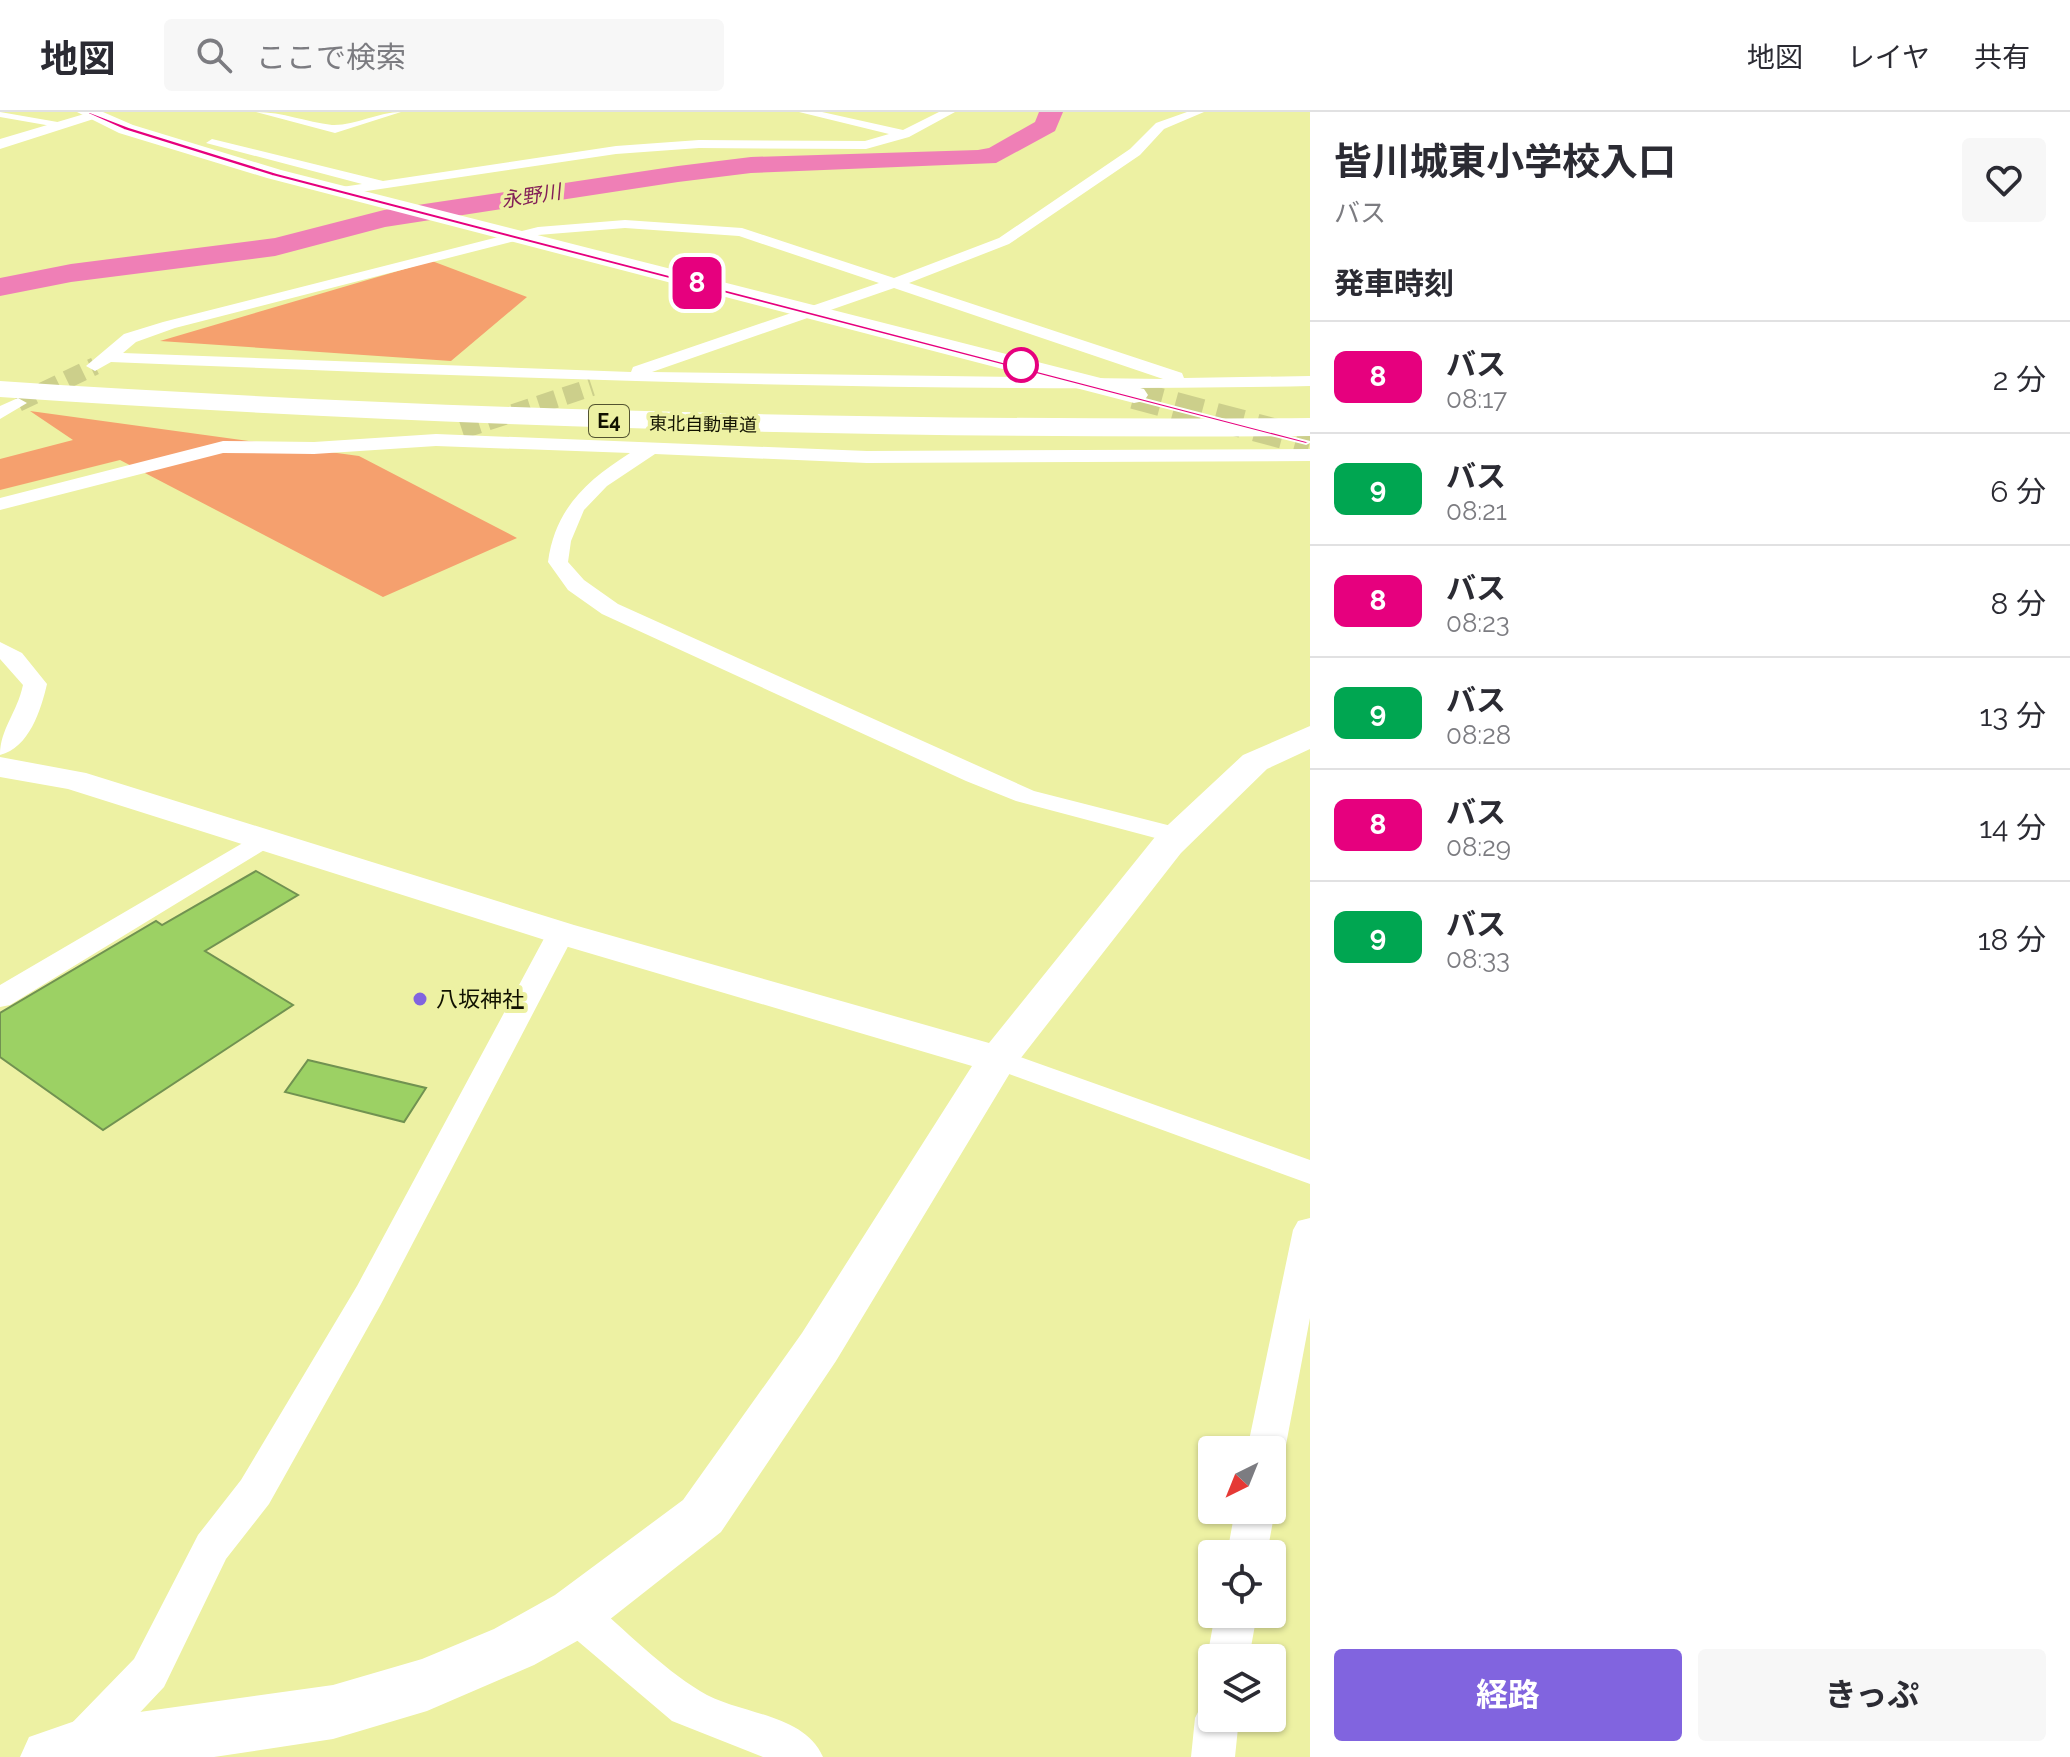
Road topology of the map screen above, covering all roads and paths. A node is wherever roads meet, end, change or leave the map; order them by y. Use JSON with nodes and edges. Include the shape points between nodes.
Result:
{"nodes":[{"id":1,"x":262,"y":112,"type":"edge"},
{"id":2,"x":296,"y":112,"type":"edge"},
{"id":3,"x":395,"y":112,"type":"edge"},
{"id":4,"x":805,"y":112,"type":"edge"},
{"id":5,"x":949,"y":112,"type":"edge"},
{"id":6,"x":1198,"y":112,"type":"edge"},
{"id":7,"x":0,"y":113,"type":"edge"},
{"id":8,"x":91,"y":114,"type":"edge"},
{"id":9,"x":279,"y":118,"type":"junction"},
{"id":10,"x":63,"y":124,"type":"junction"},
{"id":11,"x":251,"y":127,"type":"dead end"},
{"id":12,"x":237,"y":132,"type":"dead end"},
{"id":13,"x":905,"y":134,"type":"junction"},
{"id":14,"x":212,"y":143,"type":"junction"},
{"id":15,"x":0,"y":144,"type":"edge"},
{"id":16,"x":179,"y":146,"type":"junction"},
{"id":17,"x":383,"y":185,"type":"junction"},
{"id":18,"x":345,"y":192,"type":"junction"},
{"id":19,"x":512,"y":236,"type":"junction"},
{"id":20,"x":894,"y":283,"type":"junction"},
{"id":21,"x":814,"y":313,"type":"junction"},
{"id":22,"x":621,"y":377,"type":"junction"},
{"id":23,"x":1310,"y":381,"type":"edge"},
{"id":24,"x":1192,"y":383,"type":"junction"},
{"id":25,"x":1097,"y":385,"type":"junction"},
{"id":26,"x":592,"y":387,"type":"tunnel mouth"},
{"id":27,"x":4,"y":397,"type":"edge"},
{"id":28,"x":1143,"y":402,"type":"junction"},
{"id":29,"x":1310,"y":409,"type":"edge"},
{"id":30,"x":1218,"y":419,"type":"junction"},
{"id":31,"x":1296,"y":428,"type":"edge"},
{"id":32,"x":462,"y":430,"type":"tunnel mouth"},
{"id":33,"x":436,"y":440,"type":"junction"},
{"id":34,"x":650,"y":449,"type":"junction"},
{"id":35,"x":1310,"y":455,"type":"edge"},
{"id":36,"x":0,"y":504,"type":"edge"},
{"id":37,"x":0,"y":649,"type":"edge"},
{"id":38,"x":1310,"y":736,"type":"edge"},
{"id":39,"x":0,"y":748,"type":"edge"},
{"id":40,"x":0,"y":767,"type":"edge"},
{"id":41,"x":1178,"y":836,"type":"junction"},
{"id":42,"x":265,"y":838,"type":"junction"},
{"id":43,"x":561,"y":933,"type":"junction"},
{"id":44,"x":0,"y":998,"type":"edge"},
{"id":45,"x":998,"y":1059,"type":"junction"},
{"id":46,"x":1310,"y":1172,"type":"edge"},
{"id":47,"x":1310,"y":1230,"type":"edge"},
{"id":48,"x":1269,"y":1436,"type":"edge"},
{"id":49,"x":575,"y":1613,"type":"junction"},
{"id":50,"x":1216,"y":1732,"type":"edge"},
{"id":51,"x":62,"y":1753,"type":"edge"},
{"id":52,"x":801,"y":1757,"type":"edge"},
{"id":53,"x":1213,"y":1757,"type":"edge"}],
"edges":[{"from":1,"to":9,"type":"street"},
{"from":2,"to":9,"type":"street"},
{"from":3,"to":9,"type":"street","via":[[335,129]]},
{"from":4,"to":13,"type":"street"},
{"from":5,"to":13,"type":"street"},
{"from":6,"to":20,"type":"street","via":[[1160,126],[1135,152],[1019,232]]},
{"from":7,"to":10,"type":"street"},
{"from":8,"to":10,"type":"street"},
{"from":8,"to":16,"type":"main road"},
{"from":9,"to":11,"type":"street"},
{"from":10,"to":15,"type":"street"},
{"from":12,"to":14,"type":"street"},
{"from":13,"to":17,"type":"street","via":[[843,147],[699,144],[616,150]]},
{"from":14,"to":16,"type":"street"},
{"from":14,"to":17,"type":"street"},
{"from":16,"to":18,"type":"main road"},
{"from":17,"to":18,"type":"street"},
{"from":18,"to":19,"type":"main road"},
{"from":19,"to":20,"type":"street","via":[[625,224],[721,228]]},
{"from":19,"to":21,"type":"main road"},
{"from":19,"to":22,"type":"street","via":[[169,325],[130,338],[101,361]]},
{"from":20,"to":21,"type":"street"},
{"from":20,"to":24,"type":"street"},
{"from":21,"to":22,"type":"street"},
{"from":21,"to":25,"type":"main road"},
{"from":22,"to":25,"type":"street"},
{"from":22,"to":26,"type":"street"},
{"from":23,"to":24,"type":"street"},
{"from":24,"to":25,"type":"street"},
{"from":25,"to":28,"type":"main road"},
{"from":27,"to":28,"type":"main road","name":"東北自動車道","number":"E4","via":[[248,387],[646,404]]},
{"from":27,"to":30,"type":"main road","name":"東北自動車道","number":"E4","via":[[663,423]]},
{"from":28,"to":30,"type":"main road","name":"東北自動車道","number":"E4"},
{"from":29,"to":30,"type":"main road","name":"東北自動車道","number":"E4"},
{"from":30,"to":31,"type":"main road","name":"東北自動車道","number":"E4"},
{"from":32,"to":33,"type":"street"},
{"from":33,"to":34,"type":"street"},
{"from":33,"to":36,"type":"street","via":[[201,450]]},
{"from":34,"to":35,"type":"street","via":[[882,457]]},
{"from":34,"to":41,"type":"street","via":[[576,504],[559,536],[558,562],[576,585],[610,609],[975,776],[1025,796]]},
{"from":37,"to":39,"type":"street","via":[[35,684],[22,723]]},
{"from":38,"to":41,"type":"street","via":[[1255,762]]},
{"from":40,"to":42,"type":"street","via":[[74,780]]},
{"from":41,"to":45,"type":"street"},
{"from":42,"to":43,"type":"street"},
{"from":42,"to":44,"type":"street"},
{"from":43,"to":45,"type":"street"},
{"from":43,"to":51,"type":"street","via":[[369,1295],[255,1492],[212,1547],[149,1673]]},
{"from":45,"to":46,"type":"street"},
{"from":45,"to":49,"type":"street","via":[[819,1347],[702,1516]]},
{"from":47,"to":48,"type":"street"},
{"from":49,"to":51,"type":"street","via":[[514,1647],[427,1684],[333,1712]]},
{"from":49,"to":52,"type":"street","via":[[687,1707],[775,1740]]},
{"from":50,"to":53,"type":"street"}]}
